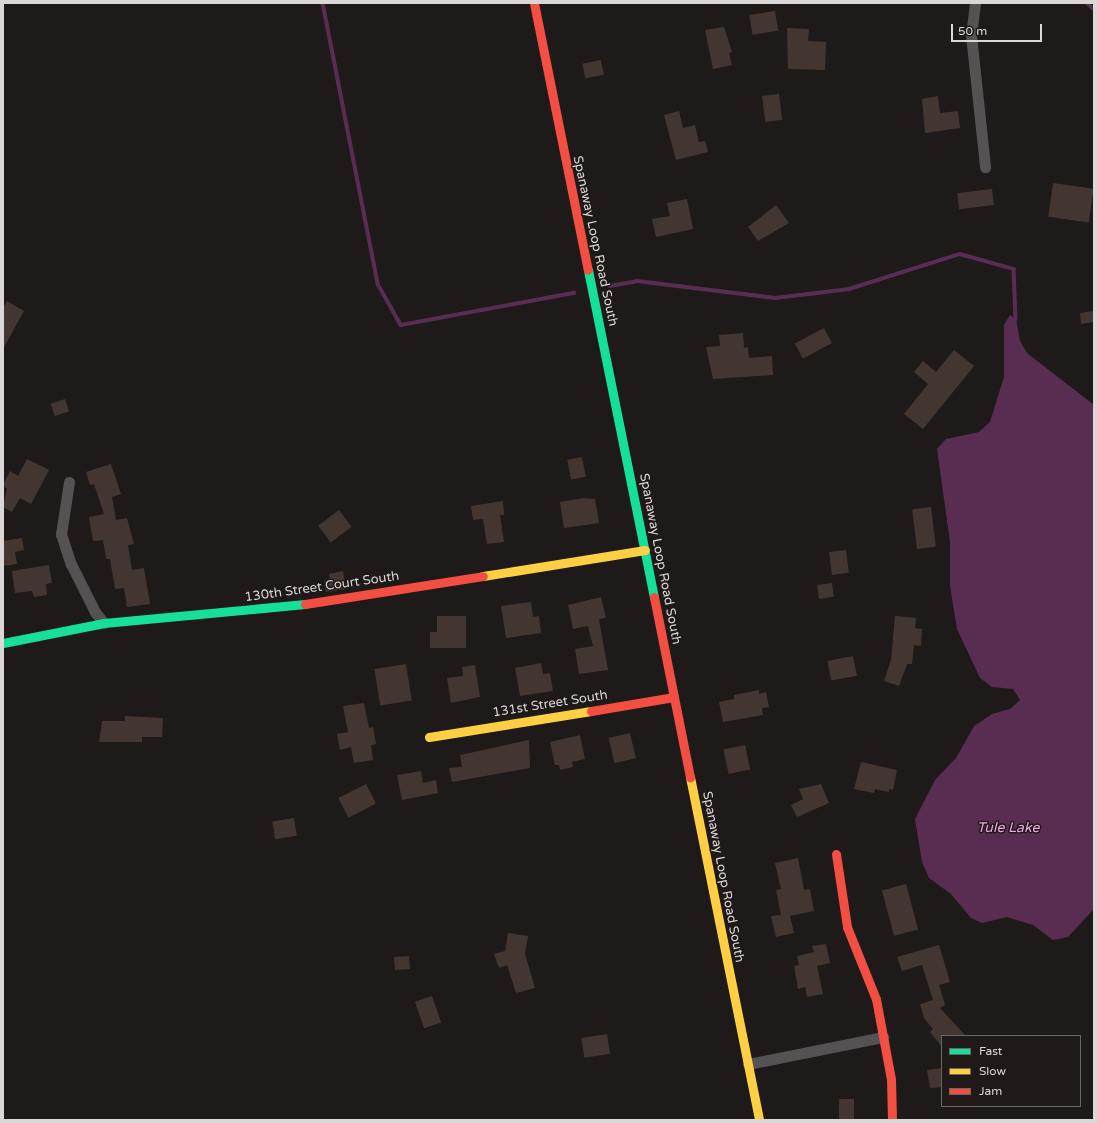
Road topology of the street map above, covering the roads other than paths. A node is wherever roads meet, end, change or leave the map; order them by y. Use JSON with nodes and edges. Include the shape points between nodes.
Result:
{"nodes":[{"id":1,"x":534,"y":3,"type":"edge"},
{"id":2,"x":976,"y":3,"type":"edge"},
{"id":3,"x":985,"y":167,"type":"dead end"},
{"id":4,"x":69,"y":482,"type":"dead end"},
{"id":5,"x":644,"y":550,"type":"junction"},
{"id":6,"x":104,"y":623,"type":"junction"},
{"id":7,"x":3,"y":644,"type":"edge"},
{"id":8,"x":674,"y":697,"type":"junction"},
{"id":9,"x":429,"y":737,"type":"dead end"},
{"id":10,"x":836,"y":854,"type":"dead end"},
{"id":11,"x":883,"y":1037,"type":"junction"},
{"id":12,"x":748,"y":1064,"type":"junction"},
{"id":13,"x":759,"y":1120,"type":"edge"},
{"id":14,"x":892,"y":1120,"type":"edge"}],
"edges":[{"from":1,"to":5,"type":"street","name":"Spanaway Loop Road South"},
{"from":2,"to":3,"type":"street","via":[[972,35]]},
{"from":4,"to":6,"type":"street","via":[[61,534],[71,564],[95,612]]},
{"from":5,"to":6,"type":"street","name":"130th Street Court South","via":[[330,601]]},
{"from":5,"to":8,"type":"street","name":"Spanaway Loop Road South"},
{"from":6,"to":7,"type":"street","name":"130th Street Court South"},
{"from":8,"to":9,"type":"street","name":"131st Street South"},
{"from":8,"to":12,"type":"street","name":"Spanaway Loop Road South"},
{"from":10,"to":11,"type":"street","via":[[848,928],[870,981]]},
{"from":11,"to":12,"type":"street"},
{"from":11,"to":14,"type":"street","via":[[891,1079]]},
{"from":12,"to":13,"type":"street","name":"Spanaway Loop Road South"}]}
